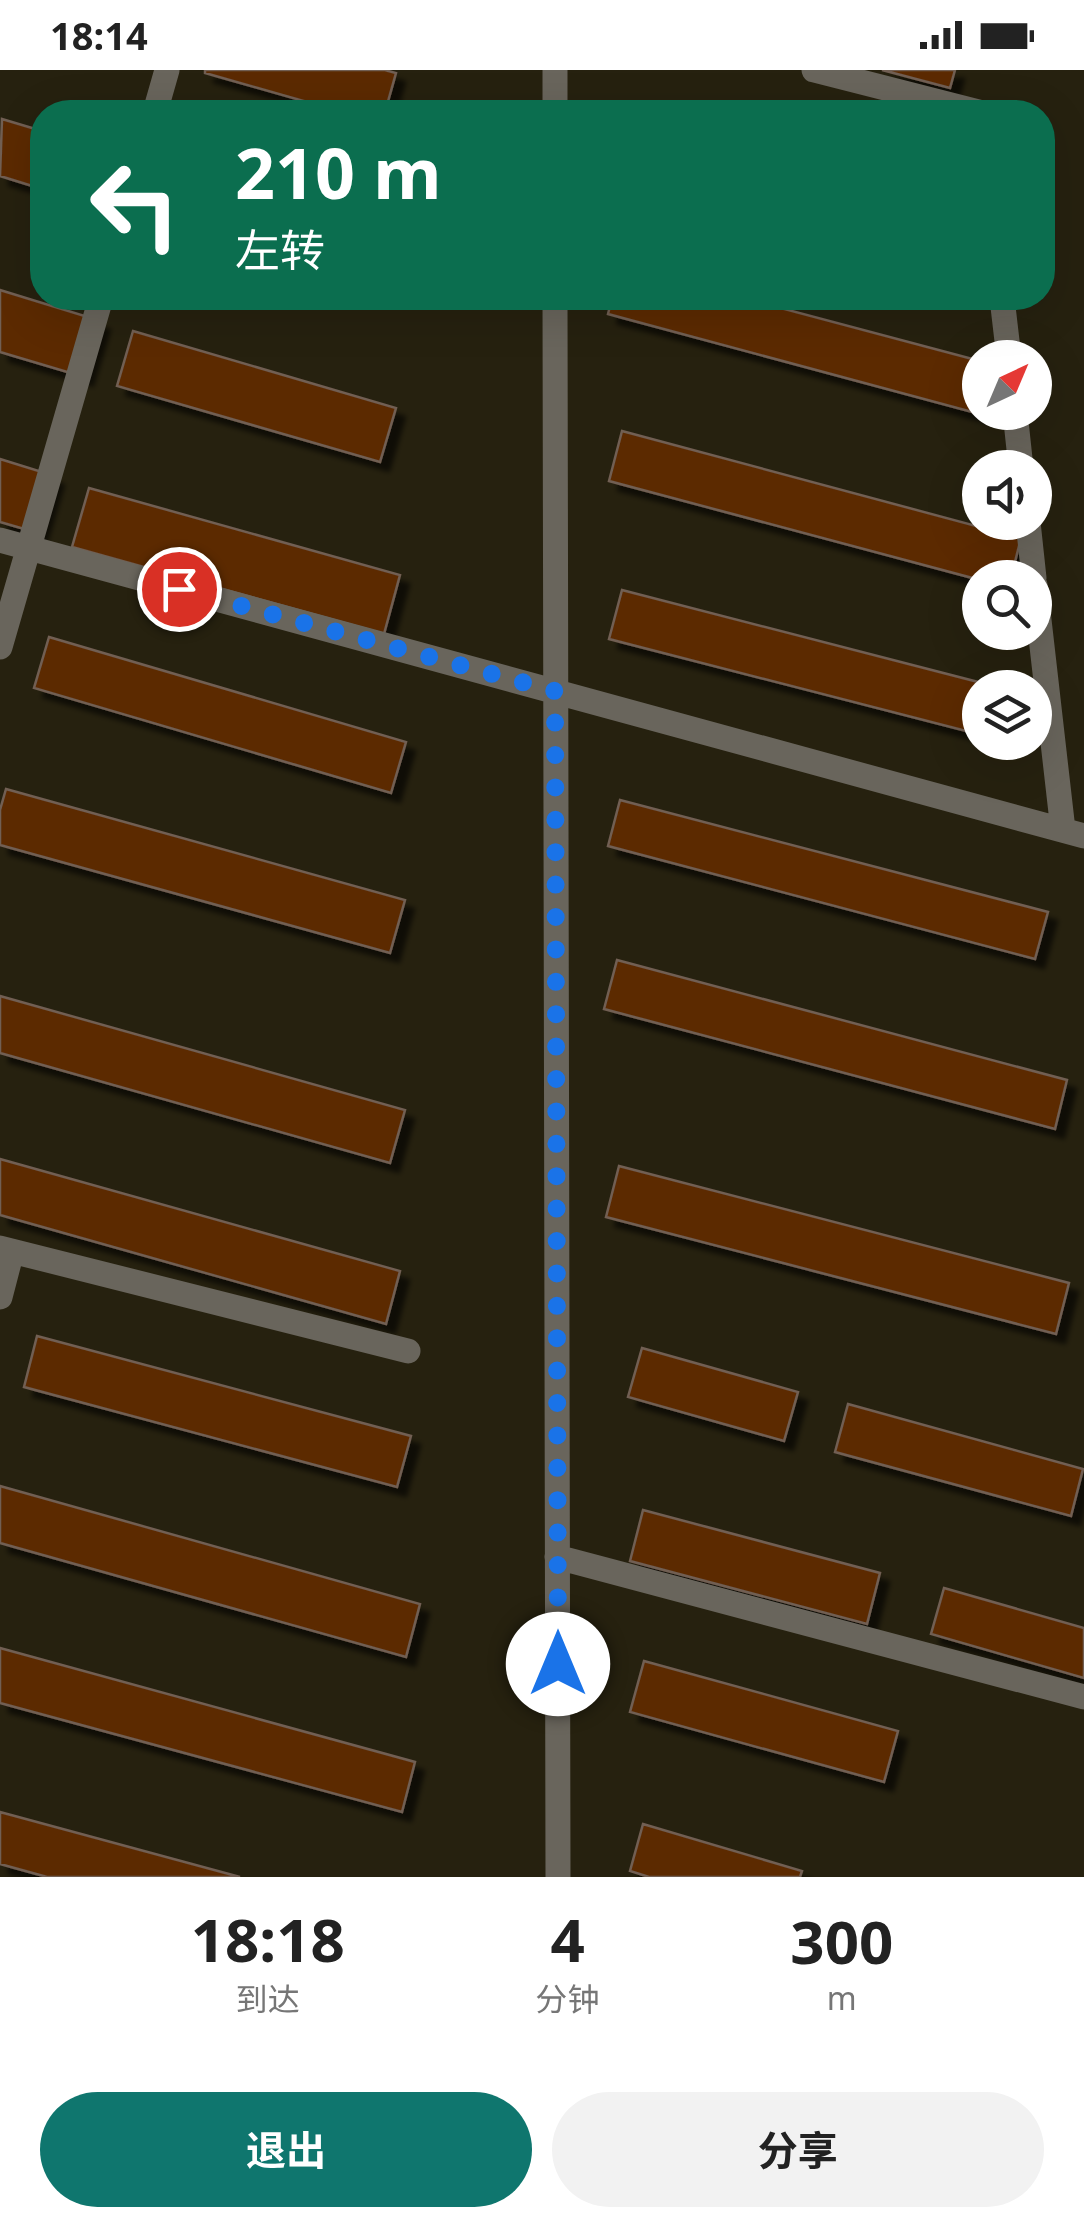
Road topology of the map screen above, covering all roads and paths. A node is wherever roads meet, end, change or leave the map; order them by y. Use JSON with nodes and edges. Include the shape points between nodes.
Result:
{"nodes":[{"id":1,"x":167,"y":70,"type":"edge"},
{"id":2,"x":554,"y":70,"type":"edge"},
{"id":3,"x":814,"y":70,"type":"edge"},
{"id":4,"x":158,"y":100,"type":"edge"},
{"id":5,"x":555,"y":100,"type":"edge"},
{"id":6,"x":933,"y":100,"type":"edge"},
{"id":7,"x":98,"y":310,"type":"edge"},
{"id":8,"x":555,"y":310,"type":"edge"},
{"id":9,"x":1003,"y":310,"type":"edge"},
{"id":10,"x":1007,"y":340,"type":"edge"},
{"id":11,"x":0,"y":540,"type":"edge"},
{"id":12,"x":29,"y":548,"type":"junction"},
{"id":13,"x":0,"y":648,"type":"edge"},
{"id":14,"x":1046,"y":650,"type":"edge"},
{"id":15,"x":555,"y":691,"type":"junction"},
{"id":16,"x":1074,"y":833,"type":"edge"},
{"id":17,"x":6,"y":1250,"type":"edge"},
{"id":18,"x":0,"y":1298,"type":"edge"},
{"id":19,"x":408,"y":1351,"type":"dead end"},
{"id":20,"x":557,"y":1557,"type":"junction"},
{"id":21,"x":1084,"y":1697,"type":"edge"},
{"id":22,"x":558,"y":1877,"type":"edge"}],
"edges":[{"from":1,"to":4,"type":"street"},
{"from":2,"to":5,"type":"street"},
{"from":3,"to":6,"type":"street"},
{"from":7,"to":12,"type":"street"},
{"from":8,"to":15,"type":"street"},
{"from":9,"to":10,"type":"street"},
{"from":11,"to":12,"type":"street"},
{"from":12,"to":13,"type":"street"},
{"from":12,"to":15,"type":"street"},
{"from":14,"to":16,"type":"street"},
{"from":15,"to":16,"type":"street"},
{"from":15,"to":20,"type":"street"},
{"from":17,"to":18,"type":"street"},
{"from":17,"to":19,"type":"street"},
{"from":20,"to":21,"type":"street"},
{"from":20,"to":22,"type":"street"}]}
